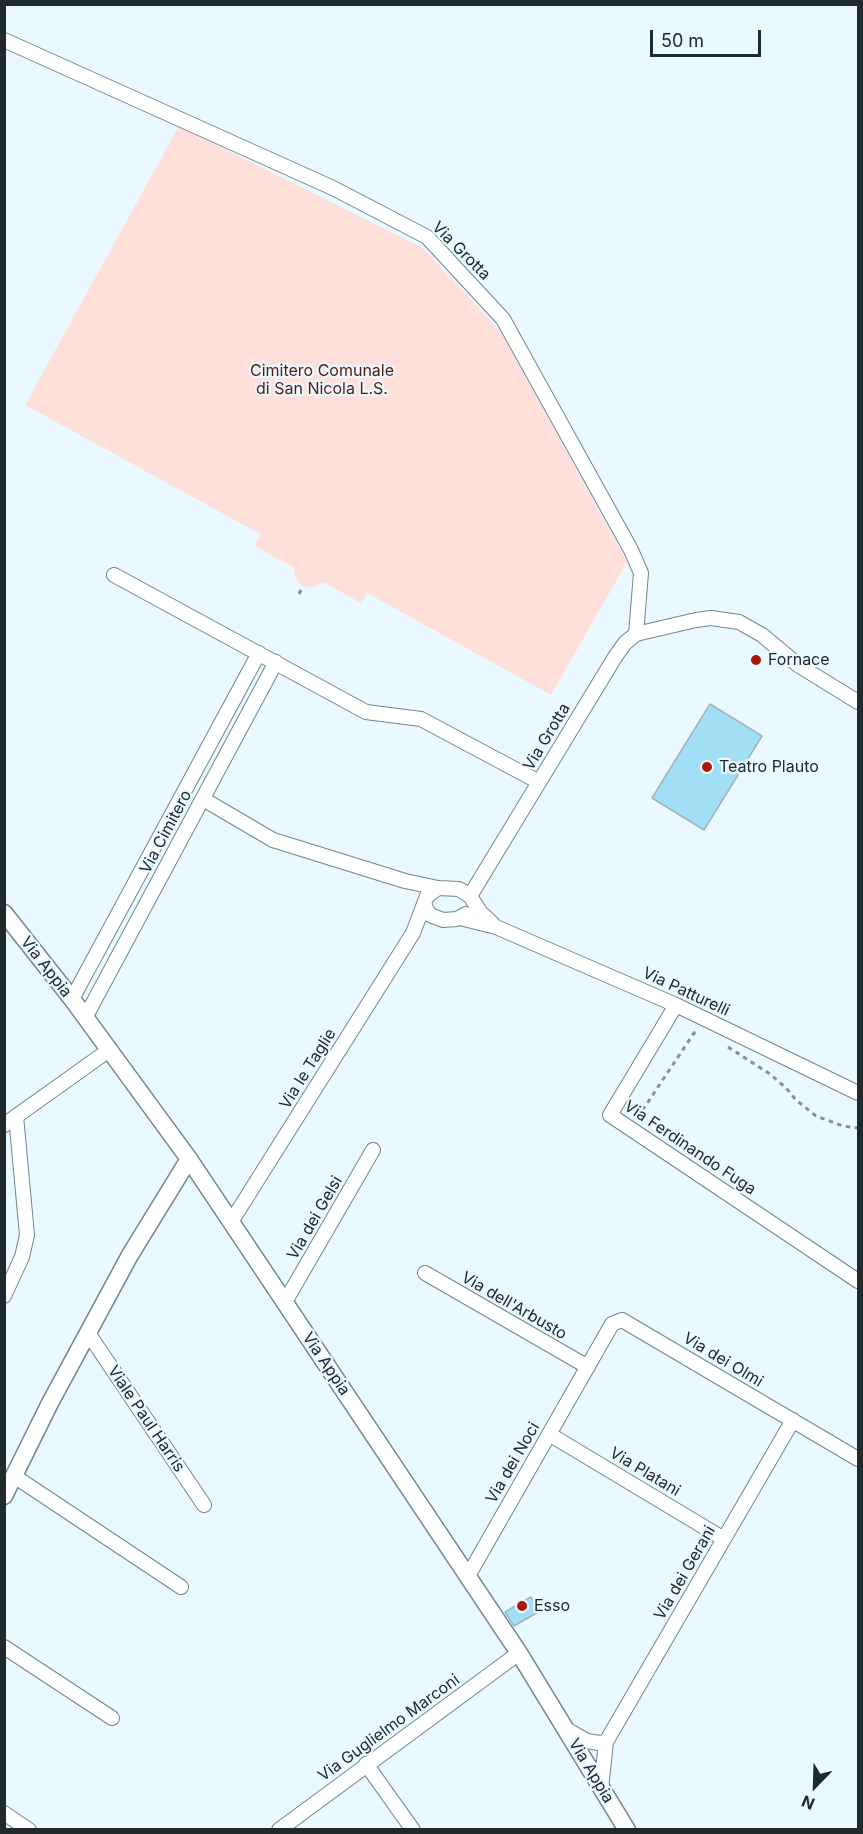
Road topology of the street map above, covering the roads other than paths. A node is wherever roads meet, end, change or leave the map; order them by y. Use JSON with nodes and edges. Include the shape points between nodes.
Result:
{"nodes":[{"id":1,"x":4,"y":40,"type":"edge"},
{"id":2,"x":114,"y":575,"type":"dead end"},
{"id":3,"x":636,"y":634,"type":"junction"},
{"id":4,"x":259,"y":653,"type":"junction"},
{"id":5,"x":276,"y":662,"type":"junction"},
{"id":6,"x":858,"y":702,"type":"edge"},
{"id":7,"x":539,"y":782,"type":"junction"},
{"id":8,"x":203,"y":799,"type":"junction"},
{"id":9,"x":405,"y":881,"type":"junction"},
{"id":10,"x":438,"y":888,"type":"junction"},
{"id":11,"x":467,"y":896,"type":"junction"},
{"id":12,"x":424,"y":903,"type":"junction"},
{"id":13,"x":4,"y":913,"type":"edge"},
{"id":14,"x":436,"y":917,"type":"junction"},
{"id":15,"x":460,"y":918,"type":"junction"},
{"id":16,"x":496,"y":927,"type":"junction"},
{"id":17,"x":413,"y":933,"type":"junction"},
{"id":18,"x":72,"y":999,"type":"junction"},
{"id":19,"x":676,"y":1005,"type":"junction"},
{"id":20,"x":85,"y":1018,"type":"junction"},
{"id":21,"x":108,"y":1050,"type":"junction"},
{"id":22,"x":858,"y":1093,"type":"edge"},
{"id":23,"x":8,"y":1122,"type":"edge"},
{"id":24,"x":373,"y":1150,"type":"dead end"},
{"id":25,"x":189,"y":1159,"type":"junction"},
{"id":26,"x":231,"y":1222,"type":"junction"},
{"id":27,"x":425,"y":1273,"type":"dead end"},
{"id":28,"x":858,"y":1281,"type":"edge"},
{"id":29,"x":4,"y":1296,"type":"edge"},
{"id":30,"x":285,"y":1302,"type":"junction"},
{"id":31,"x":88,"y":1333,"type":"junction"},
{"id":32,"x":588,"y":1367,"type":"junction"},
{"id":33,"x":793,"y":1420,"type":"junction"},
{"id":34,"x":549,"y":1434,"type":"junction"},
{"id":35,"x":858,"y":1459,"type":"edge"},
{"id":36,"x":14,"y":1476,"type":"junction"},
{"id":37,"x":4,"y":1496,"type":"edge"},
{"id":38,"x":204,"y":1505,"type":"dead end"},
{"id":39,"x":724,"y":1539,"type":"junction"},
{"id":40,"x":468,"y":1576,"type":"junction"},
{"id":41,"x":181,"y":1587,"type":"dead end"},
{"id":42,"x":4,"y":1647,"type":"edge"},
{"id":43,"x":519,"y":1653,"type":"junction"},
{"id":44,"x":112,"y":1719,"type":"dead end"},
{"id":45,"x":565,"y":1728,"type":"junction"},
{"id":46,"x":606,"y":1742,"type":"junction"},
{"id":47,"x":366,"y":1764,"type":"junction"},
{"id":48,"x":601,"y":1789,"type":"junction"},
{"id":49,"x":4,"y":1813,"type":"edge"},
{"id":50,"x":29,"y":1830,"type":"edge"},
{"id":51,"x":279,"y":1830,"type":"edge"},
{"id":52,"x":412,"y":1830,"type":"edge"},
{"id":53,"x":627,"y":1830,"type":"edge"}],
"edges":[{"from":1,"to":3,"type":"street","name":"Via Grotta","via":[[333,188],[427,237],[503,319],[631,550],[641,573]]},
{"from":2,"to":4,"type":"street"},
{"from":3,"to":6,"type":"street","via":[[711,618],[739,622]]},
{"from":3,"to":7,"type":"street","name":"Via Grotta","via":[[615,657]]},
{"from":4,"to":5,"type":"street"},
{"from":4,"to":18,"type":"street","name":"Via Cimitero"},
{"from":5,"to":7,"type":"street","via":[[366,712],[421,719]]},
{"from":5,"to":8,"type":"street","name":"Via Cimitero"},
{"from":7,"to":11,"type":"street","name":"Via Grotta"},
{"from":8,"to":9,"type":"street","via":[[273,840]]},
{"from":8,"to":20,"type":"street","name":"Via Cimitero"},
{"from":9,"to":10,"type":"street"},
{"from":9,"to":12,"type":"street"},
{"from":10,"to":11,"type":"street"},
{"from":10,"to":12,"type":"street"},
{"from":11,"to":15,"type":"street","via":[[468,911]]},
{"from":11,"to":16,"type":"street","name":"Via Patturelli"},
{"from":12,"to":14,"type":"street","via":[[426,911]]},
{"from":12,"to":17,"type":"street","name":"Via le Taglie"},
{"from":13,"to":18,"type":"street","name":"Via Appia"},
{"from":14,"to":15,"type":"street","name":"Via Patturelli","via":[[450,921]]},
{"from":14,"to":17,"type":"street","name":"Via le Taglie"},
{"from":15,"to":16,"type":"street","name":"Via Patturelli"},
{"from":16,"to":19,"type":"street","name":"Via Patturelli"},
{"from":17,"to":26,"type":"street","name":"Via le Taglie"},
{"from":18,"to":20,"type":"street","name":"Via Appia"},
{"from":19,"to":22,"type":"street","name":"Via Patturelli"},
{"from":19,"to":28,"type":"street","name":"Via Ferdinando Fuga","via":[[610,1115]]},
{"from":20,"to":21,"type":"street","name":"Via Appia"},
{"from":21,"to":23,"type":"street"},
{"from":21,"to":25,"type":"street","name":"Via Appia"},
{"from":23,"to":29,"type":"street","via":[[27,1235],[22,1257]]},
{"from":24,"to":30,"type":"street","name":"Via dei Gelsi"},
{"from":25,"to":26,"type":"street","name":"Via Appia"},
{"from":25,"to":31,"type":"street","via":[[129,1255]]},
{"from":26,"to":30,"type":"street","name":"Via Appia"},
{"from":27,"to":32,"type":"street","name":"Via dell'Arbusto"},
{"from":30,"to":40,"type":"street","name":"Via Appia"},
{"from":31,"to":36,"type":"street"},
{"from":31,"to":38,"type":"street","name":"Viale Paul Harris"},
{"from":32,"to":33,"type":"street","name":"Via dei Olmi","via":[[612,1324],[622,1320]]},
{"from":32,"to":34,"type":"street","name":"Via dei Noci"},
{"from":33,"to":35,"type":"street","name":"Via dei Olmi"},
{"from":33,"to":39,"type":"street","name":"Via dei Gerani"},
{"from":34,"to":39,"type":"street","name":"Via Platani"},
{"from":34,"to":40,"type":"street","name":"Via dei Noci"},
{"from":36,"to":37,"type":"street"},
{"from":36,"to":41,"type":"street"},
{"from":39,"to":46,"type":"street","name":"Via dei Gerani"},
{"from":40,"to":43,"type":"street","name":"Via Appia"},
{"from":42,"to":44,"type":"street"},
{"from":43,"to":45,"type":"street","name":"Via Appia"},
{"from":43,"to":47,"type":"street","name":"Via Guglielmo Marconi"},
{"from":45,"to":46,"type":"street","via":[[587,1741]]},
{"from":45,"to":48,"type":"street","name":"Via Appia"},
{"from":46,"to":48,"type":"street","name":"Via dei Gerani"},
{"from":47,"to":51,"type":"street","name":"Via Guglielmo Marconi"},
{"from":47,"to":52,"type":"street"},
{"from":48,"to":53,"type":"street","name":"Via Appia"},
{"from":49,"to":50,"type":"street"}]}
